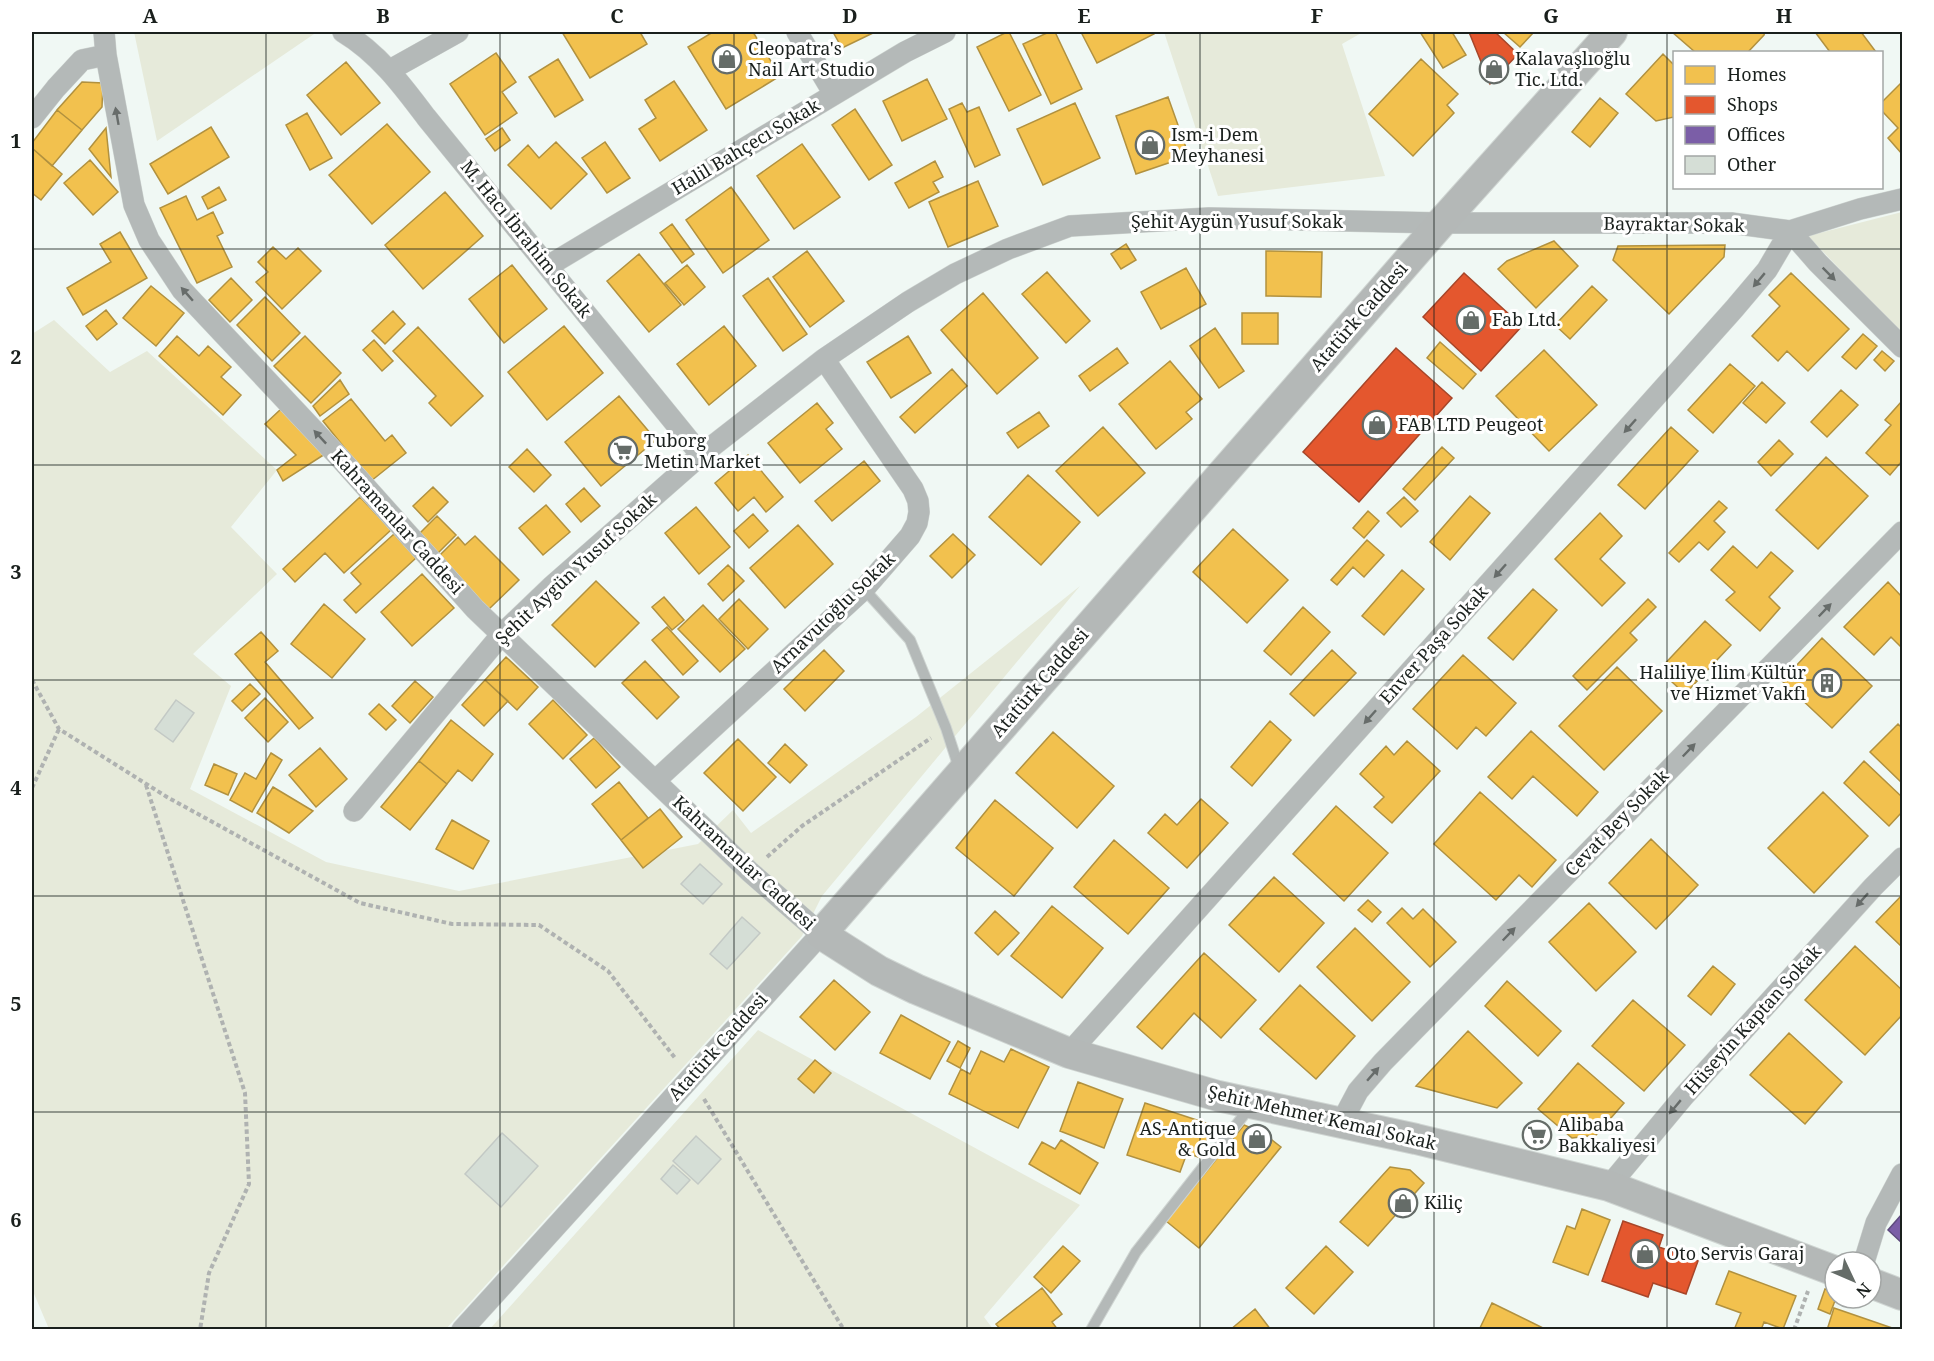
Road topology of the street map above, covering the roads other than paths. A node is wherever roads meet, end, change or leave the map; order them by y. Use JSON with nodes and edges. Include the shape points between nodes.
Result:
{"nodes":[{"id":1,"x":104,"y":32,"type":"edge"},
{"id":2,"x":343,"y":32,"type":"edge"},
{"id":3,"x":458,"y":32,"type":"edge"},
{"id":4,"x":797,"y":32,"type":"edge"},
{"id":5,"x":945,"y":32,"type":"edge"},
{"id":6,"x":1612,"y":32,"type":"edge"},
{"id":7,"x":106,"y":55,"type":"junction"},
{"id":8,"x":390,"y":70,"type":"junction"},
{"id":9,"x":834,"y":94,"type":"junction"},
{"id":10,"x":32,"y":118,"type":"edge"},
{"id":11,"x":1902,"y":199,"type":"edge"},
{"id":12,"x":1441,"y":223,"type":"junction"},
{"id":13,"x":1790,"y":231,"type":"junction"},
{"id":14,"x":548,"y":266,"type":"junction"},
{"id":15,"x":1902,"y":347,"type":"edge"},
{"id":16,"x":824,"y":359,"type":"junction"},
{"id":17,"x":701,"y":454,"type":"junction"},
{"id":18,"x":1902,"y":532,"type":"edge"},
{"id":19,"x":864,"y":589,"type":"junction"},
{"id":20,"x":502,"y":634,"type":"junction"},
{"id":21,"x":961,"y":774,"type":"junction"},
{"id":22,"x":656,"y":780,"type":"junction"},
{"id":23,"x":354,"y":811,"type":"dead end"},
{"id":24,"x":1902,"y":858,"type":"edge"},
{"id":25,"x":821,"y":934,"type":"junction"},
{"id":26,"x":1070,"y":1053,"type":"junction"},
{"id":27,"x":1253,"y":1104,"type":"junction"},
{"id":28,"x":1341,"y":1123,"type":"junction"},
{"id":29,"x":1902,"y":1174,"type":"edge"},
{"id":30,"x":1608,"y":1186,"type":"junction"},
{"id":31,"x":1868,"y":1250,"type":"edge"},
{"id":32,"x":1823,"y":1267,"type":"edge"},
{"id":33,"x":1883,"y":1288,"type":"edge"},
{"id":34,"x":1902,"y":1295,"type":"edge"},
{"id":35,"x":462,"y":1329,"type":"edge"},
{"id":36,"x":1091,"y":1329,"type":"edge"}],
"edges":[{"from":1,"to":7,"type":"street","name":"Kahramanlar Caddesi"},
{"from":2,"to":8,"type":"street","name":"M. Hacı İbrahim Sokak"},
{"from":3,"to":8,"type":"street"},
{"from":4,"to":9,"type":"street"},
{"from":5,"to":9,"type":"street","name":"Halil Bahçecı Sokak"},
{"from":6,"to":12,"type":"street","name":"Atatürk Caddesi"},
{"from":7,"to":10,"type":"street","via":[[82,60]]},
{"from":20,"to":7,"type":"street","name":"Kahramanlar Caddesi","one_way":true,"via":[[182,290],[149,240],[134,205]]},
{"from":8,"to":14,"type":"street","name":"M. Hacı İbrahim Sokak"},
{"from":9,"to":14,"type":"street","name":"Halil Bahçecı Sokak"},
{"from":11,"to":13,"type":"street","name":"Bayraktar Sokak"},
{"from":12,"to":13,"type":"street","name":"Bayraktar Sokak","via":[[1731,223]]},
{"from":12,"to":16,"type":"street","name":"Şehit Aygün Yusuf Sokak","via":[[1209,218],[1070,226],[955,274]]},
{"from":12,"to":21,"type":"street","name":"Atatürk Caddesi"},
{"from":13,"to":15,"type":"street","one_way":true},
{"from":13,"to":26,"type":"street","name":"Enver Paşa Sokak","one_way":true,"via":[[1767,270],[1734,309]]},
{"from":14,"to":17,"type":"street","name":"M. Hacı İbrahim Sokak"},
{"from":16,"to":17,"type":"street","name":"Şehit Aygün Yusuf Sokak"},
{"from":16,"to":19,"type":"street","name":"Arnavutoğlu Sokak","via":[[918,501],[917,523],[910,537]]},
{"from":17,"to":20,"type":"street","name":"Şehit Aygün Yusuf Sokak"},
{"from":28,"to":18,"type":"street","name":"Cevat Bey Sokak","one_way":true,"via":[[1358,1091],[1383,1062]]},
{"from":19,"to":21,"type":"lane","via":[[910,640]]},
{"from":19,"to":22,"type":"street","name":"Arnavutoğlu Sokak"},
{"from":20,"to":22,"type":"street","name":"Kahramanlar Caddesi"},
{"from":20,"to":23,"type":"street","name":"Şehit Aygün Yusuf Sokak"},
{"from":21,"to":25,"type":"street","name":"Atatürk Caddesi"},
{"from":22,"to":25,"type":"street","name":"Kahramanlar Caddesi","via":[[750,872]]},
{"from":24,"to":30,"type":"street","name":"Hüseyin Kaptan Sokak","one_way":true,"via":[[1692,1087]]},
{"from":25,"to":26,"type":"street","name":"Şehit Mehmet Kemal Sokak","via":[[916,989]]},
{"from":25,"to":35,"type":"street","name":"Atatürk Caddesi"},
{"from":26,"to":27,"type":"street","name":"Şehit Mehmet Kemal Sokak"},
{"from":27,"to":28,"type":"street","name":"Şehit Mehmet Kemal Sokak"},
{"from":27,"to":36,"type":"lane","via":[[1136,1252]]},
{"from":28,"to":30,"type":"street","name":"Şehit Mehmet Kemal Sokak"},
{"from":29,"to":31,"type":"street","via":[[1876,1223]]},
{"from":30,"to":32,"type":"street","name":"Şehit Mehmet Kemal Sokak"},
{"from":33,"to":34,"type":"street"}]}
